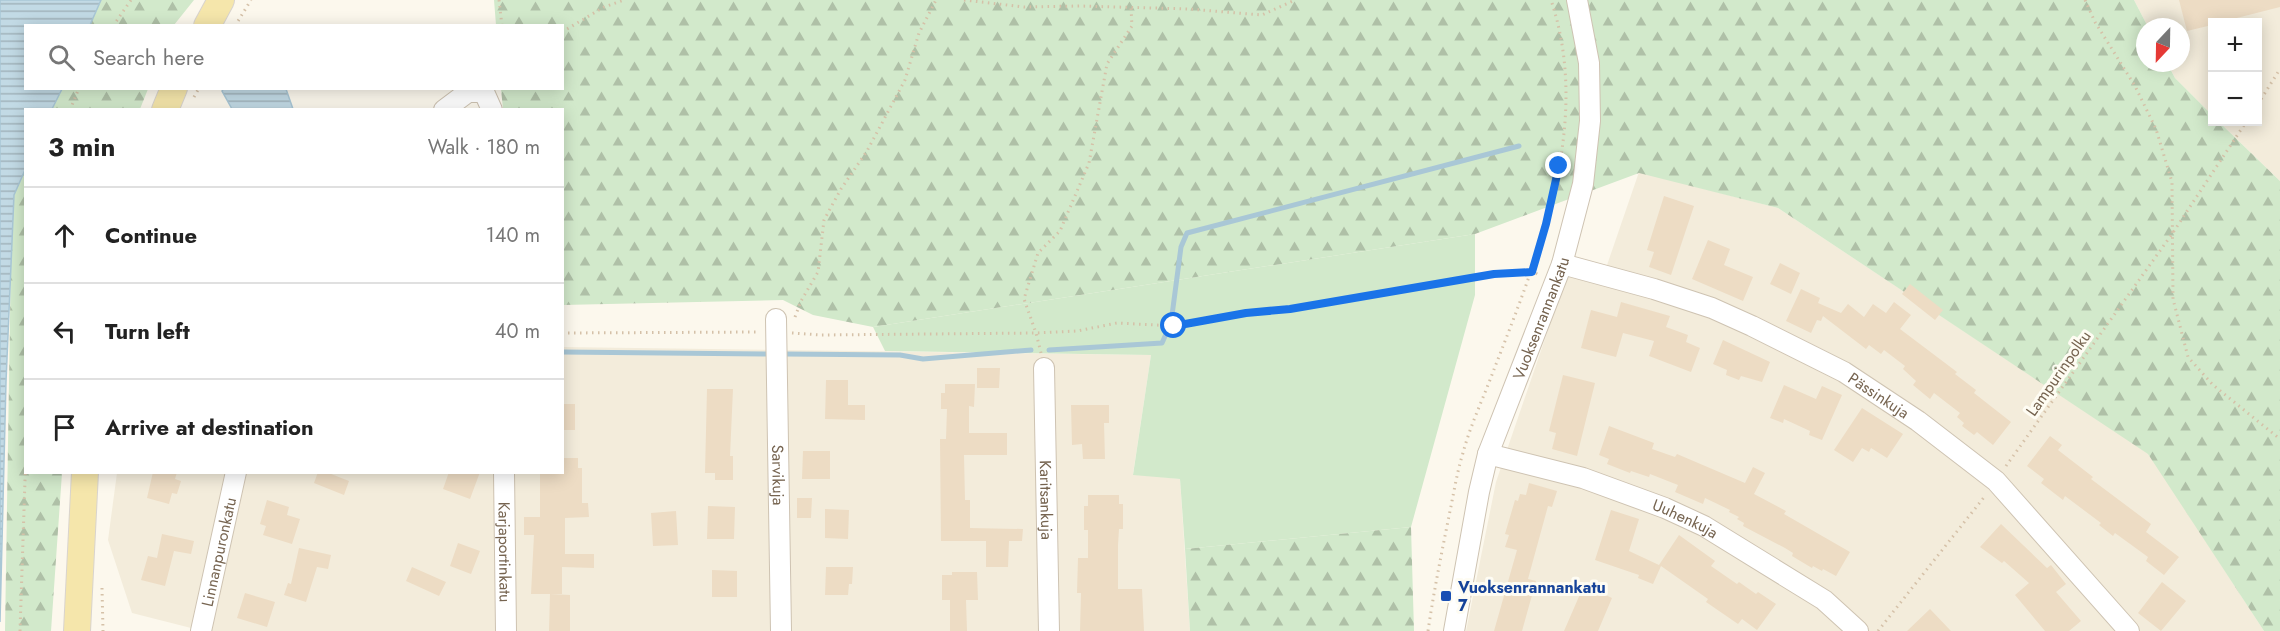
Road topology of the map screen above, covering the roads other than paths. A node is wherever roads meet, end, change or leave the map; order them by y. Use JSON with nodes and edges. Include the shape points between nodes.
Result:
{"nodes":[{"id":1,"x":221,"y":0,"type":"edge"},
{"id":2,"x":1576,"y":0,"type":"edge"},
{"id":3,"x":208,"y":24,"type":"edge"},
{"id":4,"x":173,"y":90,"type":"edge"},
{"id":5,"x":166,"y":108,"type":"edge"},
{"id":6,"x":447,"y":108,"type":"edge"},
{"id":7,"x":491,"y":108,"type":"edge"},
{"id":8,"x":1562,"y":264,"type":"junction"},
{"id":9,"x":780,"y":328,"type":"road end"},
{"id":10,"x":1044,"y":368,"type":"road end"},
{"id":11,"x":1488,"y":454,"type":"junction"},
{"id":12,"x":85,"y":474,"type":"edge"},
{"id":13,"x":236,"y":474,"type":"edge"},
{"id":14,"x":504,"y":474,"type":"edge"},
{"id":15,"x":83,"y":524,"type":"junction"},
{"id":16,"x":77,"y":631,"type":"edge"},
{"id":17,"x":83,"y":631,"type":"edge"},
{"id":18,"x":201,"y":631,"type":"edge"},
{"id":19,"x":506,"y":631,"type":"edge"},
{"id":20,"x":781,"y":631,"type":"edge"},
{"id":21,"x":1049,"y":631,"type":"edge"},
{"id":22,"x":1454,"y":631,"type":"edge"},
{"id":23,"x":1858,"y":631,"type":"edge"},
{"id":24,"x":2129,"y":631,"type":"edge"}],
"edges":[{"from":1,"to":3,"type":"main road"},
{"from":2,"to":8,"type":"street","name":"Vuoksenrannankatu","via":[[1589,63],[1590,121],[1583,184]]},
{"from":4,"to":5,"type":"main road"},
{"from":6,"to":7,"type":"street","via":[[468,92],[484,92]]},
{"from":8,"to":11,"type":"street","name":"Vuoksenrannankatu"},
{"from":8,"to":24,"type":"street","name":"Pässinkuja","via":[[1712,308],[1844,372],[1918,421],[1996,481]]},
{"from":9,"to":20,"type":"street","name":"Sarvikuja"},
{"from":10,"to":21,"type":"street","name":"Karitsankuja"},
{"from":11,"to":22,"type":"street","name":"Vuoksenrannankatu"},
{"from":11,"to":23,"type":"street","name":"Uuhenkuja","via":[[1583,478],[1704,526],[1824,600]]},
{"from":12,"to":15,"type":"main road"},
{"from":13,"to":18,"type":"street","name":"Linnanpuronkatu"},
{"from":14,"to":19,"type":"street","name":"Karjaportinkatu"},
{"from":15,"to":16,"type":"main road"},
{"from":15,"to":17,"type":"main road"}]}
